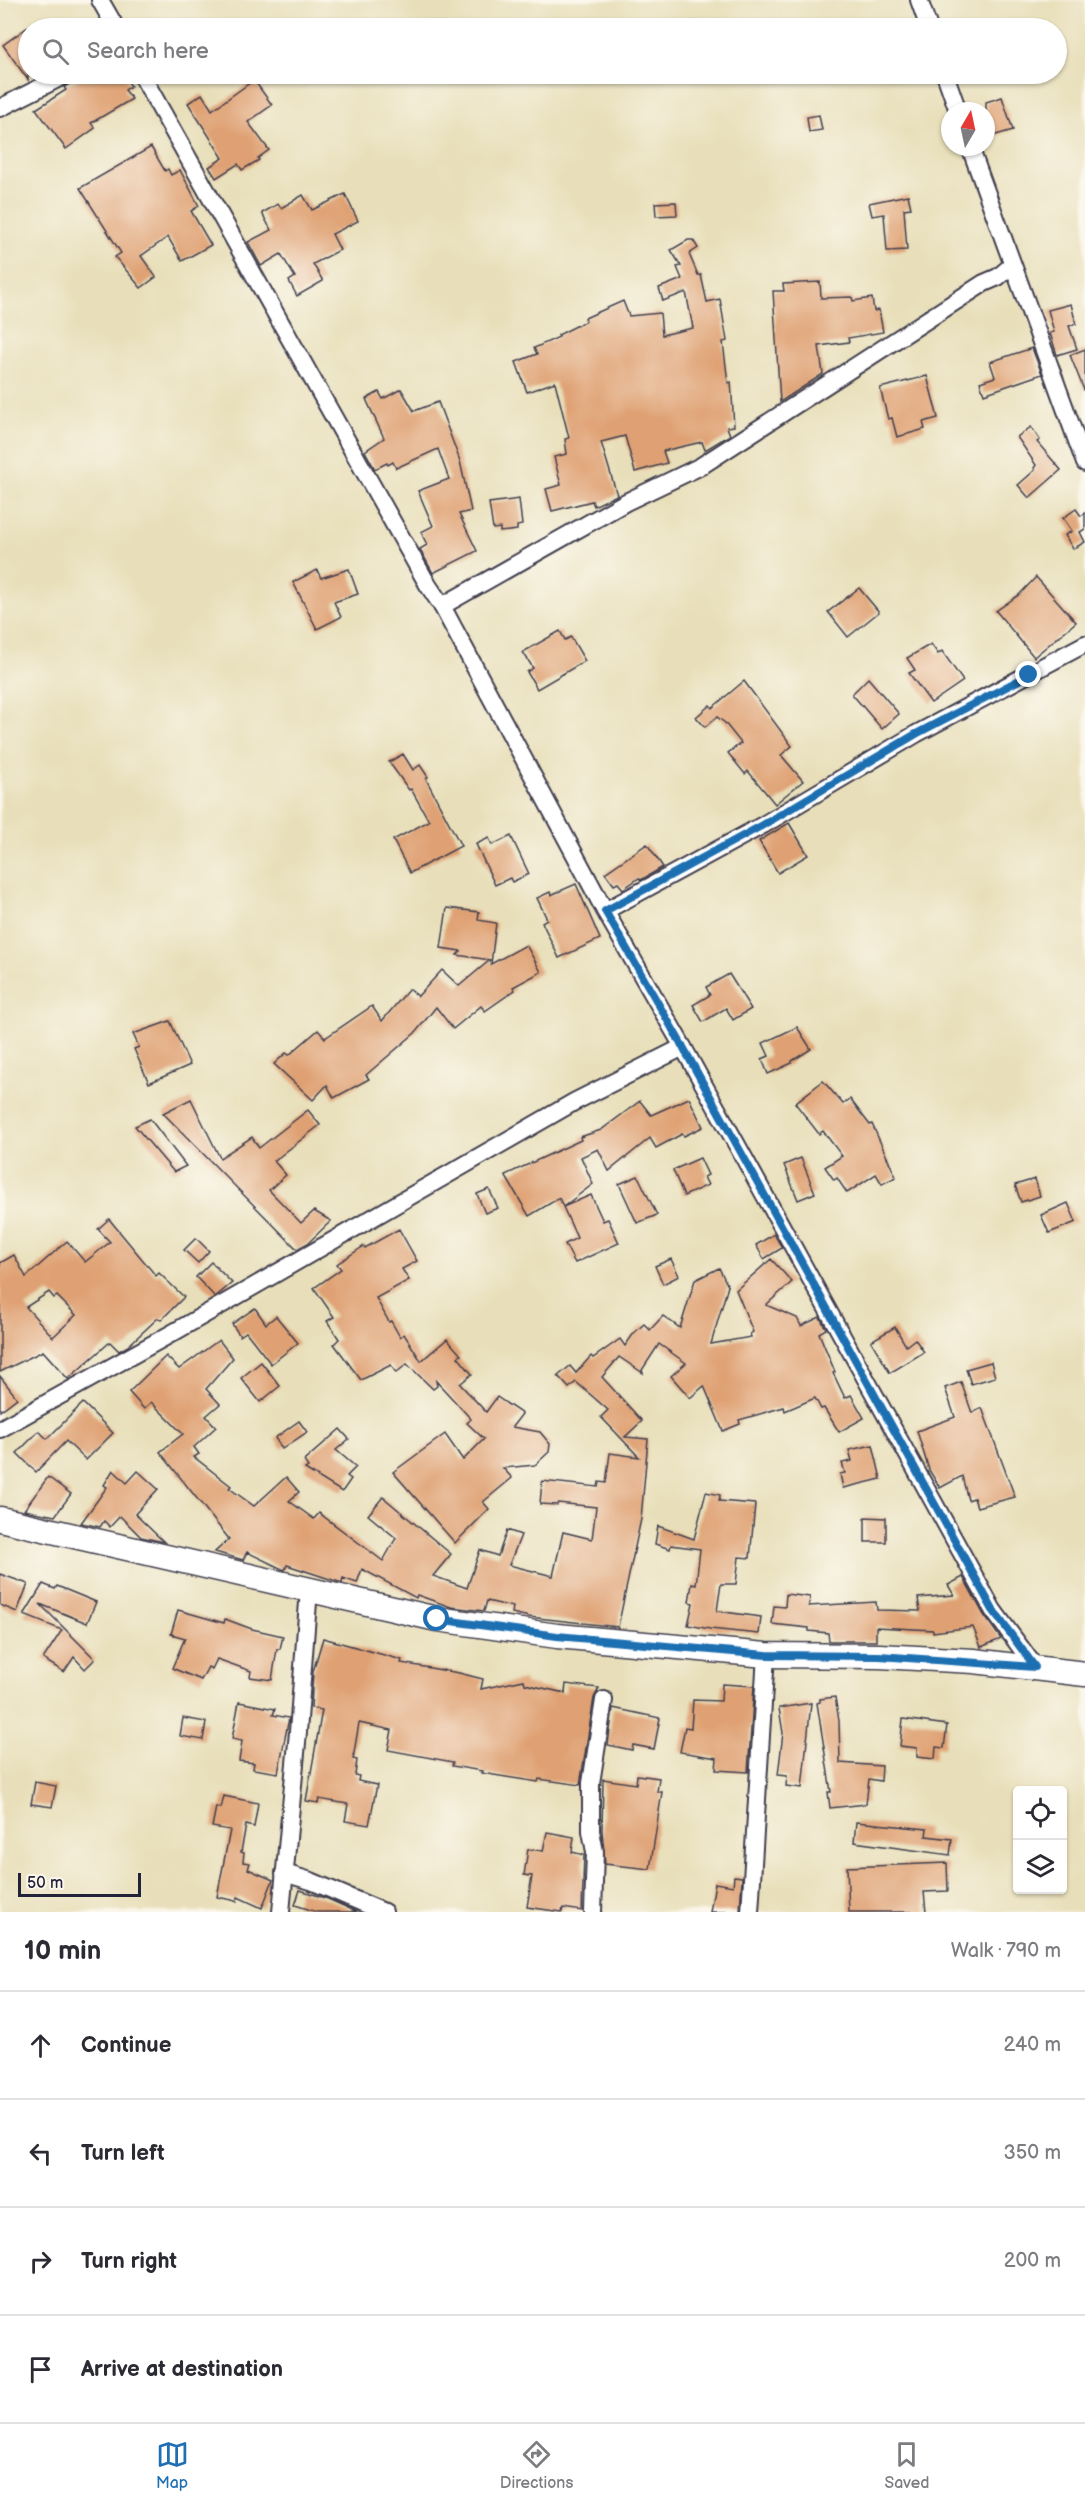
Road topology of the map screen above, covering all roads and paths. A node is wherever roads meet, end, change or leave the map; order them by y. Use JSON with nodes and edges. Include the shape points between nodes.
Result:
{"nodes":[{"id":1,"x":100,"y":0,"type":"edge"},
{"id":2,"x":919,"y":0,"type":"edge"},
{"id":3,"x":110,"y":18,"type":"edge"},
{"id":4,"x":925,"y":18,"type":"edge"},
{"id":5,"x":47,"y":84,"type":"edge"},
{"id":6,"x":147,"y":84,"type":"edge"},
{"id":7,"x":949,"y":84,"type":"edge"},
{"id":8,"x":955,"y":102,"type":"edge"},
{"id":9,"x":0,"y":108,"type":"edge"},
{"id":10,"x":973,"y":156,"type":"edge"},
{"id":11,"x":1012,"y":265,"type":"junction"},
{"id":12,"x":1085,"y":463,"type":"edge"},
{"id":13,"x":442,"y":606,"type":"junction"},
{"id":14,"x":1085,"y":644,"type":"edge"},
{"id":15,"x":605,"y":911,"type":"junction"},
{"id":16,"x":683,"y":1047,"type":"junction"},
{"id":17,"x":0,"y":1429,"type":"edge"},
{"id":18,"x":0,"y":1519,"type":"edge"},
{"id":19,"x":309,"y":1589,"type":"junction"},
{"id":20,"x":766,"y":1655,"type":"junction"},
{"id":21,"x":1035,"y":1667,"type":"junction"},
{"id":22,"x":1085,"y":1674,"type":"edge"},
{"id":23,"x":604,"y":1700,"type":"dead end"},
{"id":24,"x":284,"y":1873,"type":"junction"},
{"id":25,"x":280,"y":1912,"type":"edge"},
{"id":26,"x":384,"y":1912,"type":"edge"},
{"id":27,"x":593,"y":1912,"type":"edge"},
{"id":28,"x":750,"y":1912,"type":"edge"}],
"edges":[{"from":1,"to":3,"type":"street"},
{"from":2,"to":4,"type":"street"},
{"from":5,"to":9,"type":"street"},
{"from":6,"to":13,"type":"street"},
{"from":7,"to":8,"type":"street"},
{"from":10,"to":11,"type":"street"},
{"from":11,"to":12,"type":"street"},
{"from":11,"to":13,"type":"street","via":[[701,466],[626,502]]},
{"from":13,"to":15,"type":"street"},
{"from":14,"to":15,"type":"street","via":[[916,734],[763,825]]},
{"from":15,"to":16,"type":"street"},
{"from":16,"to":17,"type":"street","via":[[574,1102]]},
{"from":16,"to":21,"type":"street","via":[[993,1610]]},
{"from":18,"to":19,"type":"main road"},
{"from":19,"to":20,"type":"main road","via":[[437,1619],[557,1636]]},
{"from":19,"to":24,"type":"street"},
{"from":20,"to":21,"type":"main road","via":[[879,1656]]},
{"from":20,"to":28,"type":"street"},
{"from":21,"to":22,"type":"main road"},
{"from":23,"to":27,"type":"street","via":[[591,1783]]},
{"from":24,"to":25,"type":"street"},
{"from":24,"to":26,"type":"street"}]}
